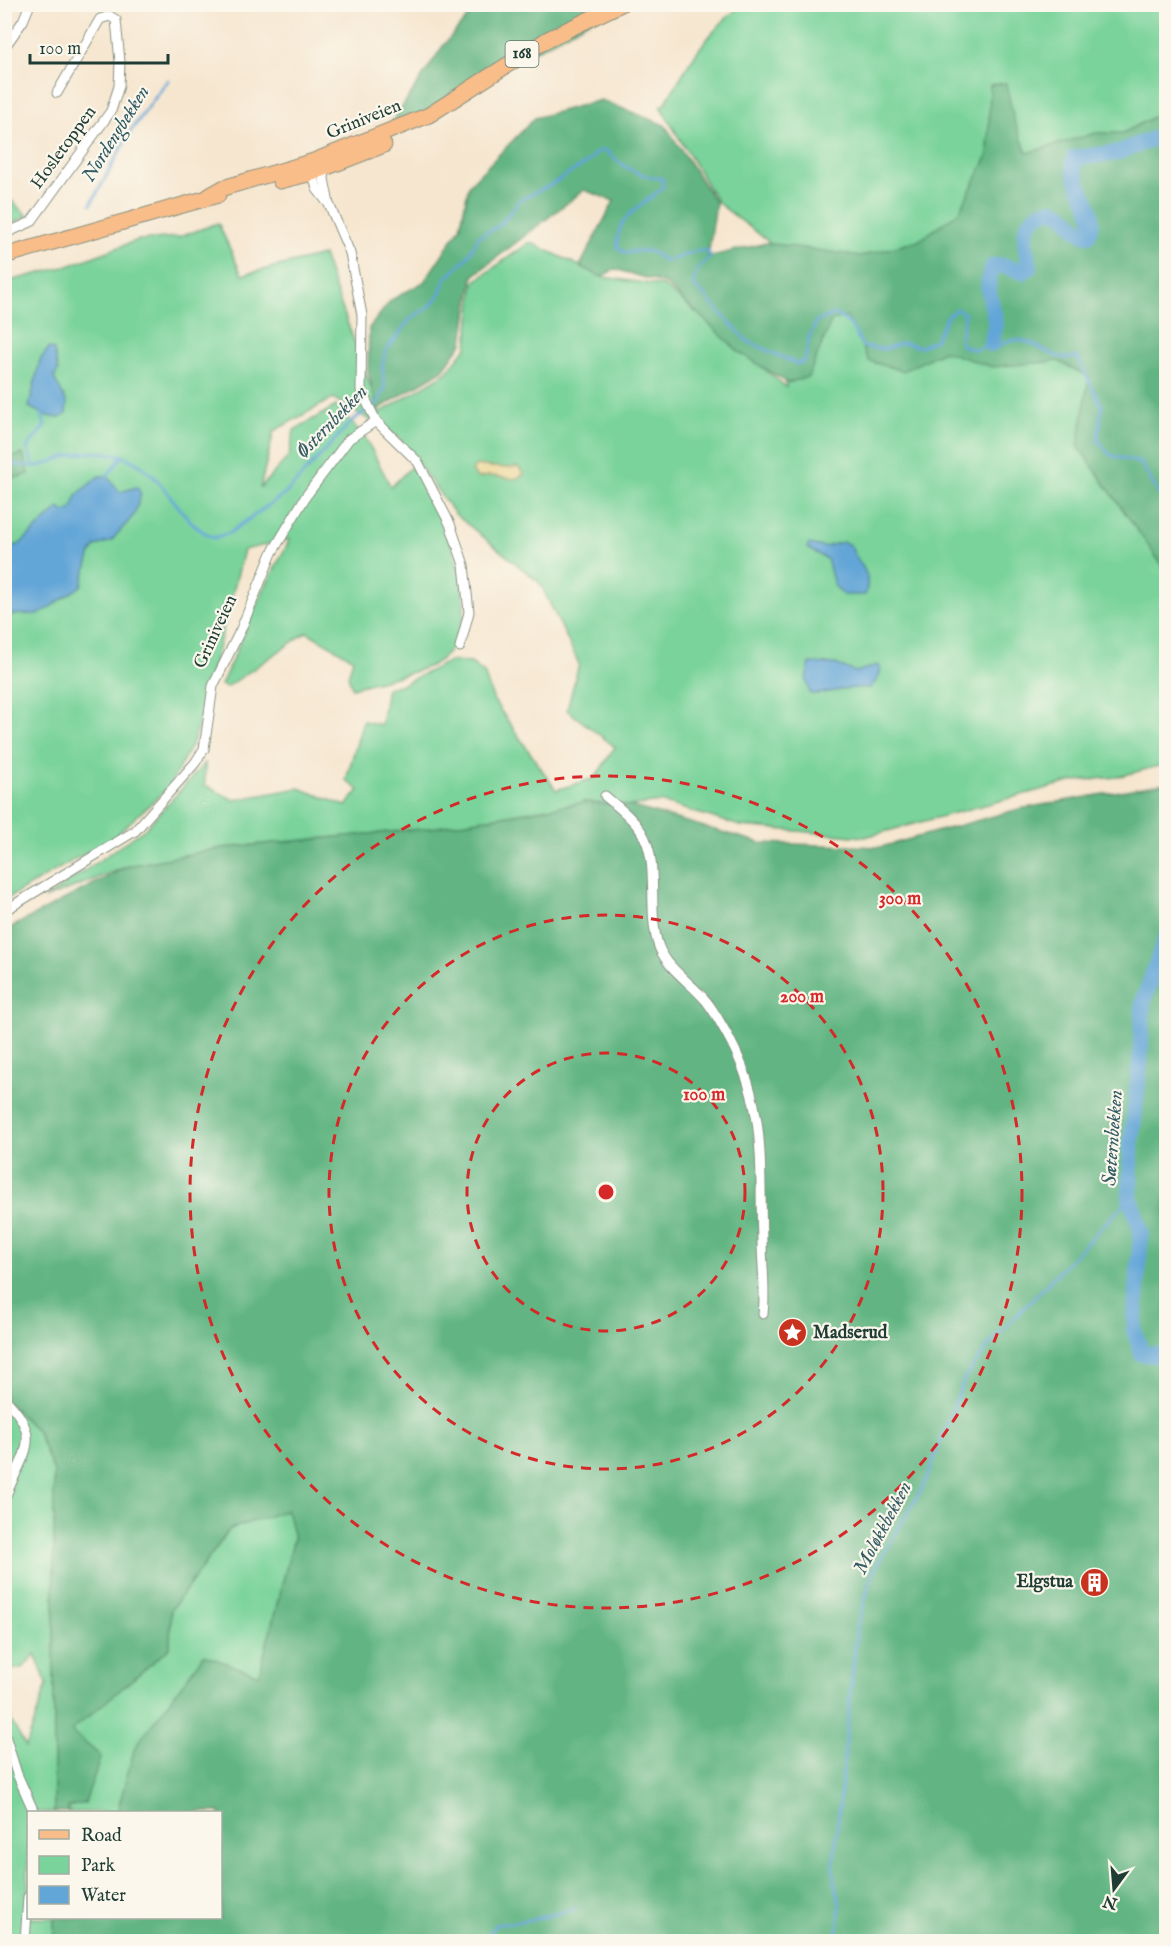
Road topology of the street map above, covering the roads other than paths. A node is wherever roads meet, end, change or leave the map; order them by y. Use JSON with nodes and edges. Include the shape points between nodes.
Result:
{"nodes":[{"id":1,"x":30,"y":4,"type":"edge"},
{"id":2,"x":621,"y":4,"type":"edge"},
{"id":3,"x":4,"y":48,"type":"edge"},
{"id":4,"x":57,"y":93,"type":"dead end"},
{"id":5,"x":317,"y":168,"type":"junction"},
{"id":6,"x":329,"y":204,"type":"junction"},
{"id":7,"x":4,"y":234,"type":"edge"},
{"id":8,"x":4,"y":256,"type":"edge"},
{"id":9,"x":371,"y":413,"type":"junction"},
{"id":10,"x":460,"y":646,"type":"dead end"},
{"id":11,"x":605,"y":796,"type":"dead end"},
{"id":12,"x":4,"y":911,"type":"edge"},
{"id":13,"x":763,"y":1314,"type":"dead end"},
{"id":14,"x":4,"y":1398,"type":"edge"},
{"id":15,"x":4,"y":1501,"type":"edge"},
{"id":16,"x":4,"y":1732,"type":"edge"},
{"id":17,"x":34,"y":1811,"type":"edge"},
{"id":18,"x":27,"y":1912,"type":"edge"},
{"id":19,"x":25,"y":1941,"type":"edge"}],
"edges":[{"from":1,"to":3,"type":"street","via":[[24,21]]},
{"from":2,"to":5,"type":"main road","name":"Griniveien","number":"168","via":[[548,39],[429,115]]},
{"from":4,"to":7,"type":"street","name":"Hosletoppen","via":[[100,19],[110,16],[116,20],[119,86],[111,111],[31,222]]},
{"from":5,"to":6,"type":"street","name":"Griniveien"},
{"from":5,"to":6,"type":"street","name":"Griniveien","via":[[317,189]]},
{"from":5,"to":8,"type":"main road","name":"Griniveien","number":"168","via":[[209,195]]},
{"from":6,"to":9,"type":"street","name":"Griniveien","via":[[350,253],[362,315],[361,390]]},
{"from":9,"to":10,"type":"street","via":[[418,462],[450,524],[464,565],[469,612]]},
{"from":9,"to":12,"type":"street","name":"Griniveien","via":[[306,496],[272,553],[216,679],[204,749],[195,763],[135,831]]},
{"from":11,"to":13,"type":"street","via":[[642,832],[649,853],[653,922],[659,947],[671,968],[707,1002],[750,1084],[759,1127],[766,1282]]},
{"from":14,"to":15,"type":"street","via":[[26,1425],[28,1438],[26,1454]]},
{"from":16,"to":17,"type":"street"},
{"from":18,"to":19,"type":"street"}]}
